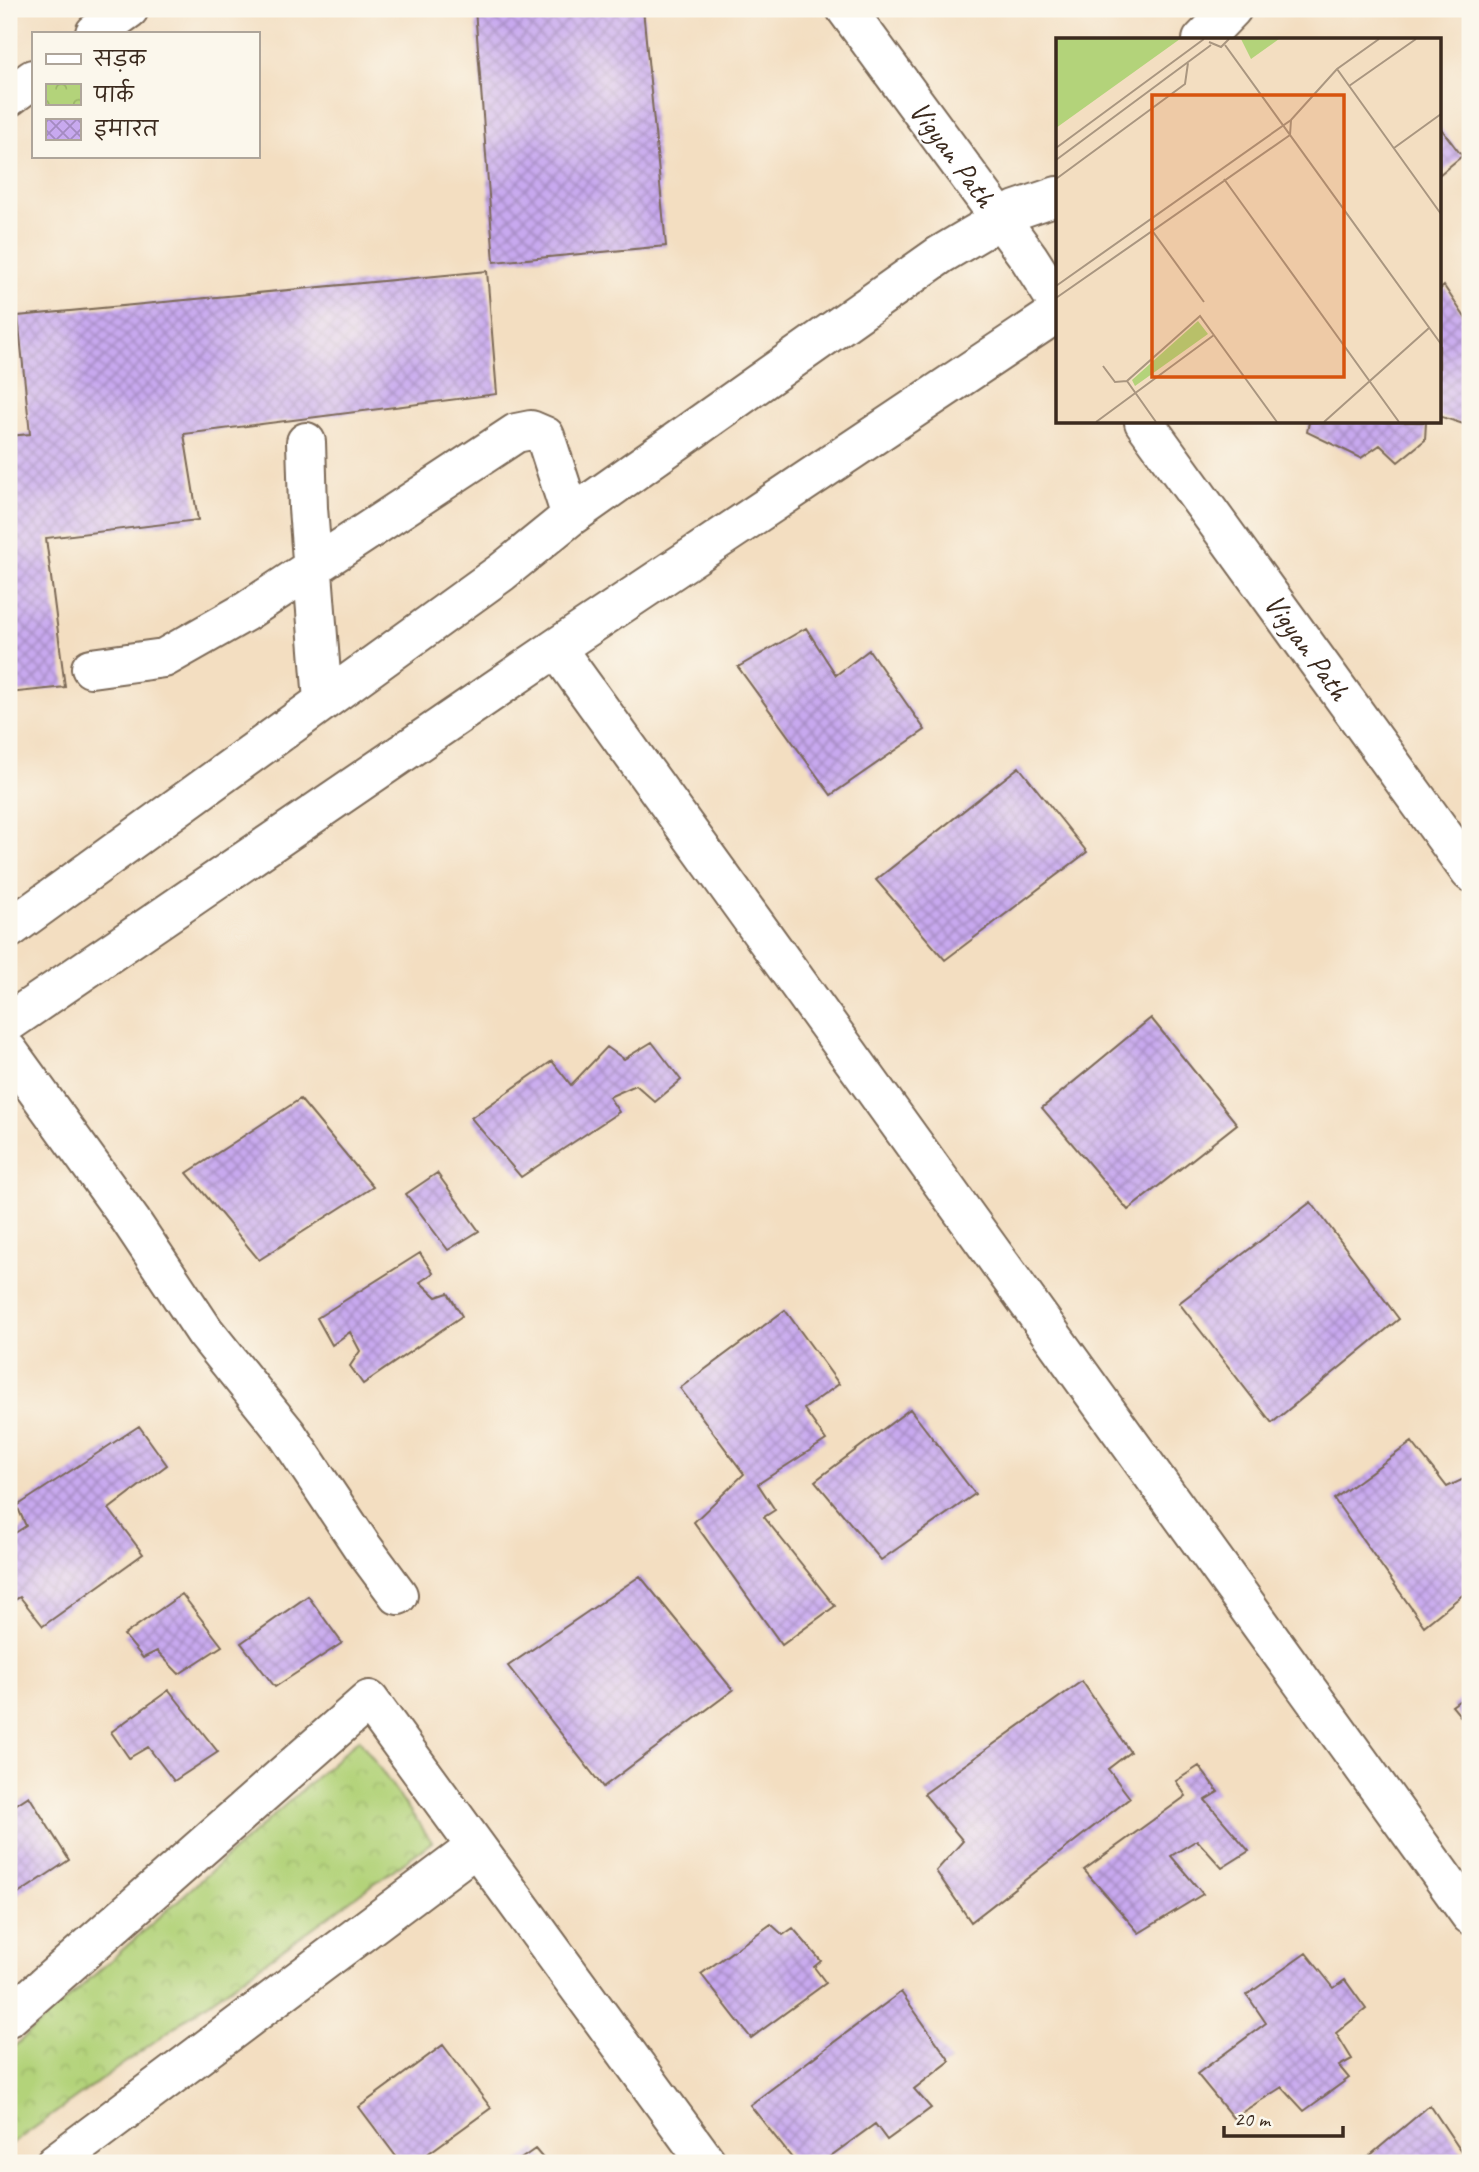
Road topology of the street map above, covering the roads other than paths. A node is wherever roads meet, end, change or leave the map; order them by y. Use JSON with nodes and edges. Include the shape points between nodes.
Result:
{"nodes":[{"id":1,"x":129,"y":9,"type":"edge"},
{"id":2,"x":846,"y":9,"type":"edge"},
{"id":3,"x":1232,"y":9,"type":"edge"},
{"id":4,"x":96,"y":32,"type":"edge"},
{"id":5,"x":1204,"y":38,"type":"edge"},
{"id":6,"x":32,"y":80,"type":"edge"},
{"id":7,"x":9,"y":97,"type":"edge"},
{"id":8,"x":1056,"y":196,"type":"edge"},
{"id":9,"x":1001,"y":219,"type":"junction"},
{"id":10,"x":1056,"y":300,"type":"edge"},
{"id":11,"x":1056,"y":314,"type":"edge"},
{"id":12,"x":1145,"y":424,"type":"edge"},
{"id":13,"x":306,"y":442,"type":"dead end"},
{"id":14,"x":571,"y":516,"type":"junction"},
{"id":15,"x":312,"y":567,"type":"junction"},
{"id":16,"x":556,"y":648,"type":"junction"},
{"id":17,"x":91,"y":668,"type":"dead end"},
{"id":18,"x":323,"y":701,"type":"junction"},
{"id":19,"x":1470,"y":872,"type":"edge"},
{"id":20,"x":9,"y":929,"type":"edge"},
{"id":21,"x":9,"y":1022,"type":"edge"},
{"id":22,"x":9,"y":1052,"type":"edge"},
{"id":23,"x":398,"y":1595,"type":"dead end"},
{"id":24,"x":476,"y":1847,"type":"junction"},
{"id":25,"x":1470,"y":1915,"type":"edge"},
{"id":26,"x":9,"y":2017,"type":"edge"},
{"id":27,"x":55,"y":2163,"type":"edge"},
{"id":28,"x":707,"y":2163,"type":"edge"}],
"edges":[{"from":1,"to":4,"type":"street"},
{"from":2,"to":9,"type":"street","name":"Vigyan Path"},
{"from":3,"to":5,"type":"street"},
{"from":6,"to":7,"type":"street"},
{"from":8,"to":9,"type":"street"},
{"from":9,"to":10,"type":"street","name":"Vigyan Path"},
{"from":9,"to":14,"type":"street","via":[[940,255]]},
{"from":11,"to":16,"type":"street"},
{"from":12,"to":19,"type":"street","name":"Vigyan Path"},
{"from":13,"to":15,"type":"street"},
{"from":14,"to":15,"type":"street","via":[[545,436],[531,430],[516,433]]},
{"from":14,"to":18,"type":"street","via":[[502,572]]},
{"from":15,"to":17,"type":"street","via":[[164,658]]},
{"from":15,"to":18,"type":"street"},
{"from":16,"to":21,"type":"street"},
{"from":16,"to":25,"type":"street"},
{"from":18,"to":20,"type":"street"},
{"from":22,"to":23,"type":"street","via":[[205,1332],[287,1434]]},
{"from":24,"to":26,"type":"street","via":[[369,1700]]},
{"from":24,"to":27,"type":"street"},
{"from":24,"to":28,"type":"street"}]}
